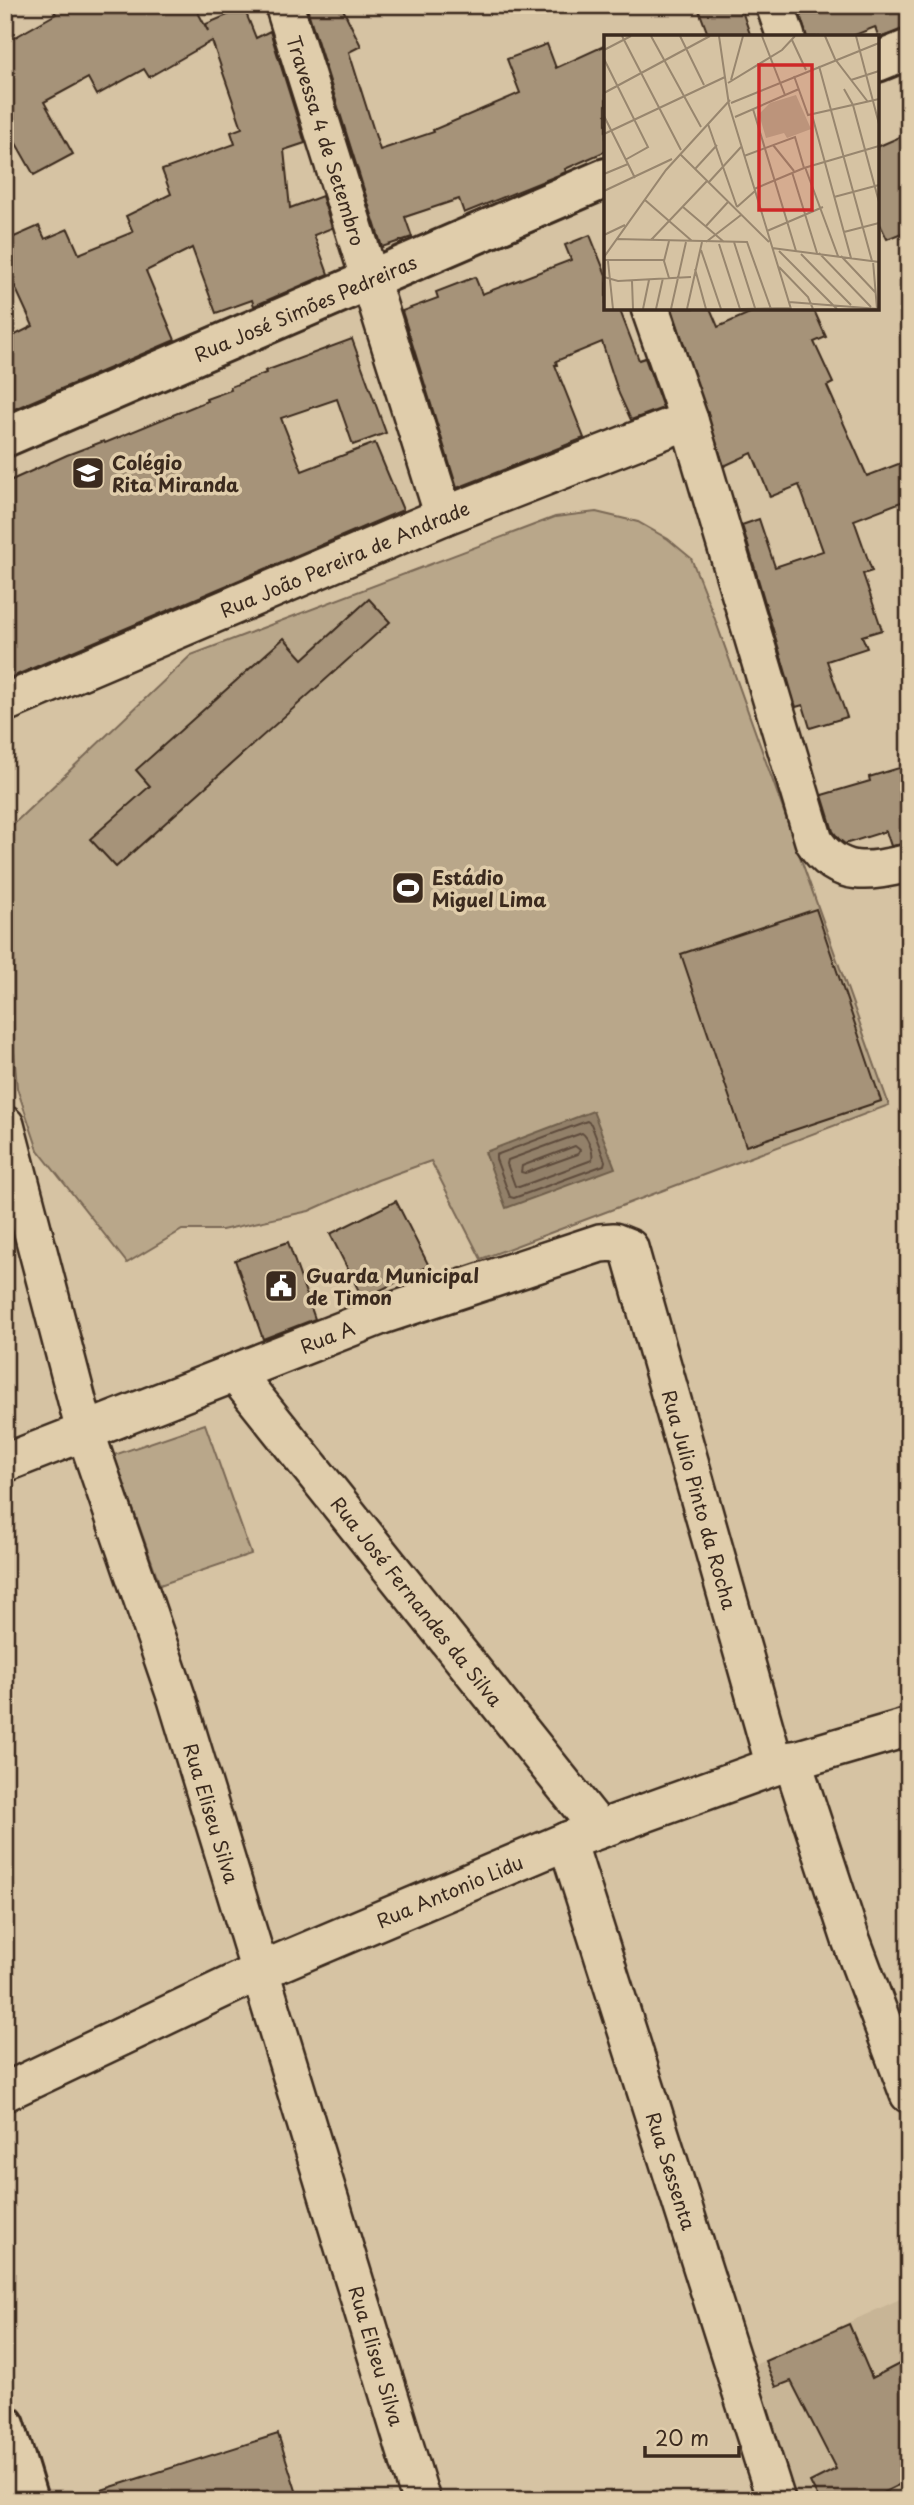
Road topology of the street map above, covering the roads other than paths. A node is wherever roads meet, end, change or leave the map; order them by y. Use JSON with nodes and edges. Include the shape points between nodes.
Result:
{"nodes":[{"id":1,"x":284,"y":5,"type":"edge"},
{"id":2,"x":775,"y":5,"type":"edge"},
{"id":3,"x":785,"y":35,"type":"edge"},
{"id":4,"x":909,"y":49,"type":"edge"},
{"id":5,"x":879,"y":61,"type":"edge"},
{"id":6,"x":604,"y":179,"type":"edge"},
{"id":7,"x":369,"y":282,"type":"junction"},
{"id":8,"x":651,"y":310,"type":"edge"},
{"id":9,"x":688,"y":420,"type":"junction"},
{"id":10,"x":5,"y":437,"type":"edge"},
{"id":11,"x":444,"y":516,"type":"junction"},
{"id":12,"x":5,"y":703,"type":"edge"},
{"id":13,"x":907,"y":869,"type":"edge"},
{"id":14,"x":5,"y":1125,"type":"edge"},
{"id":15,"x":614,"y":1242,"type":"joint"},
{"id":16,"x":235,"y":1373,"type":"junction"},
{"id":17,"x":85,"y":1431,"type":"junction"},
{"id":18,"x":5,"y":1463,"type":"edge"},
{"id":19,"x":909,"y":1727,"type":"edge"},
{"id":20,"x":784,"y":1763,"type":"junction"},
{"id":21,"x":583,"y":1835,"type":"junction"},
{"id":22,"x":260,"y":1971,"type":"junction"},
{"id":23,"x":5,"y":2092,"type":"edge"},
{"id":24,"x":909,"y":2094,"type":"edge"},
{"id":25,"x":5,"y":2425,"type":"edge"},
{"id":26,"x":28,"y":2500,"type":"edge"},
{"id":27,"x":421,"y":2500,"type":"edge"},
{"id":28,"x":776,"y":2500,"type":"edge"}],
"edges":[{"from":1,"to":7,"type":"street","name":"Travessa 4 de Setembro"},
{"from":2,"to":3,"type":"street"},
{"from":4,"to":5,"type":"main road"},
{"from":6,"to":7,"type":"main road","name":"Rua José Simões Pedreiras"},
{"from":7,"to":10,"type":"main road","name":"Rua José Simões Pedreiras"},
{"from":7,"to":11,"type":"street","name":"Travessa 4 de Setembro"},
{"from":8,"to":9,"type":"street"},
{"from":9,"to":11,"type":"street","name":"Rua João Pereira de Andrade"},
{"from":9,"to":13,"type":"street","via":[[814,841],[835,865]]},
{"from":11,"to":12,"type":"street","name":"Rua João Pereira de Andrade"},
{"from":14,"to":17,"type":"street","name":"Rua Eliseu Silva"},
{"from":15,"to":16,"type":"street","name":"Rua A","via":[[382,1315]]},
{"from":15,"to":20,"type":"street","name":"Rua Julio Pinto da Rocha","via":[[629,1248]]},
{"from":16,"to":17,"type":"street","name":"Rua A"},
{"from":16,"to":21,"type":"street","name":"Rua José Fernandes da Silva"},
{"from":17,"to":18,"type":"street","name":"Rua A"},
{"from":17,"to":22,"type":"street","name":"Rua Eliseu Silva","via":[[177,1699]]},
{"from":19,"to":20,"type":"street","name":"Rua Antonio Lidu"},
{"from":20,"to":21,"type":"street","name":"Rua Antonio Lidu"},
{"from":20,"to":24,"type":"street","name":"Rua Julio Pinto da Rocha"},
{"from":21,"to":22,"type":"street","name":"Rua Antonio Lidu"},
{"from":21,"to":28,"type":"street","name":"Rua Sessenta"},
{"from":22,"to":23,"type":"street","name":"Rua Antonio Lidu"},
{"from":22,"to":27,"type":"street","name":"Rua Eliseu Silva"},
{"from":25,"to":26,"type":"main road"}]}
